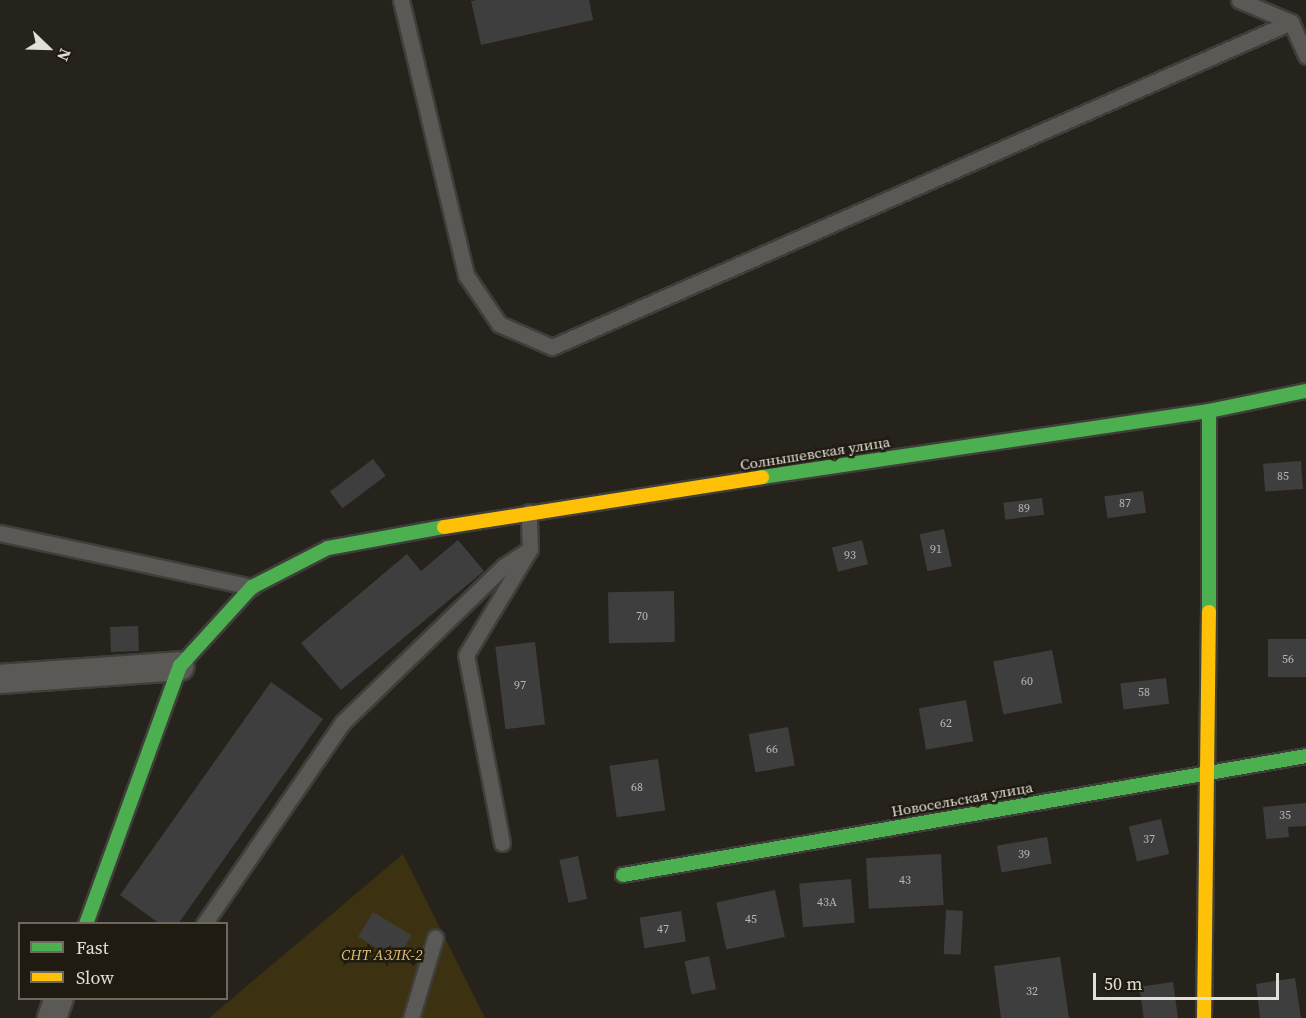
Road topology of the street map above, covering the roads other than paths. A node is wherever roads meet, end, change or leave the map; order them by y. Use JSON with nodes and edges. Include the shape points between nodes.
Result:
{"nodes":[{"id":1,"x":401,"y":0,"type":"edge"},
{"id":2,"x":1239,"y":0,"type":"edge"},
{"id":3,"x":1291,"y":22,"type":"junction"},
{"id":4,"x":1306,"y":56,"type":"edge"},
{"id":5,"x":1306,"y":391,"type":"edge"},
{"id":6,"x":1209,"y":411,"type":"junction"},
{"id":7,"x":529,"y":512,"type":"junction"},
{"id":8,"x":0,"y":533,"type":"edge"},
{"id":9,"x":530,"y":549,"type":"junction"},
{"id":10,"x":252,"y":587,"type":"junction"},
{"id":11,"x":180,"y":666,"type":"junction"},
{"id":12,"x":0,"y":679,"type":"edge"},
{"id":13,"x":1306,"y":756,"type":"edge"},
{"id":14,"x":1209,"y":772,"type":"junction"},
{"id":15,"x":502,"y":843,"type":"dead end"},
{"id":16,"x":623,"y":875,"type":"dead end"},
{"id":17,"x":87,"y":922,"type":"edge"},
{"id":18,"x":205,"y":922,"type":"edge"},
{"id":19,"x":435,"y":938,"type":"dead end"},
{"id":20,"x":59,"y":1000,"type":"edge"},
{"id":21,"x":52,"y":1018,"type":"edge"},
{"id":22,"x":411,"y":1018,"type":"edge"},
{"id":23,"x":1204,"y":1018,"type":"edge"}],
"edges":[{"from":1,"to":3,"type":"lane","via":[[466,274],[499,324],[552,347]]},
{"from":2,"to":3,"type":"lane"},
{"from":3,"to":4,"type":"lane"},
{"from":5,"to":6,"type":"street","name":"Солнышевская улица"},
{"from":6,"to":7,"type":"street","name":"Солнышевская улица"},
{"from":6,"to":14,"type":"street"},
{"from":7,"to":9,"type":"lane"},
{"from":7,"to":10,"type":"street","name":"Солнышевская улица","via":[[328,548]]},
{"from":8,"to":10,"type":"lane"},
{"from":9,"to":15,"type":"lane","via":[[466,655]]},
{"from":9,"to":18,"type":"lane","via":[[504,566],[342,723]]},
{"from":10,"to":11,"type":"street"},
{"from":11,"to":12,"type":"street"},
{"from":11,"to":17,"type":"street"},
{"from":13,"to":14,"type":"street","name":"Новосельская улица"},
{"from":14,"to":16,"type":"street","name":"Новосельская улица"},
{"from":14,"to":23,"type":"street"},
{"from":19,"to":22,"type":"lane"},
{"from":20,"to":21,"type":"street"}]}
